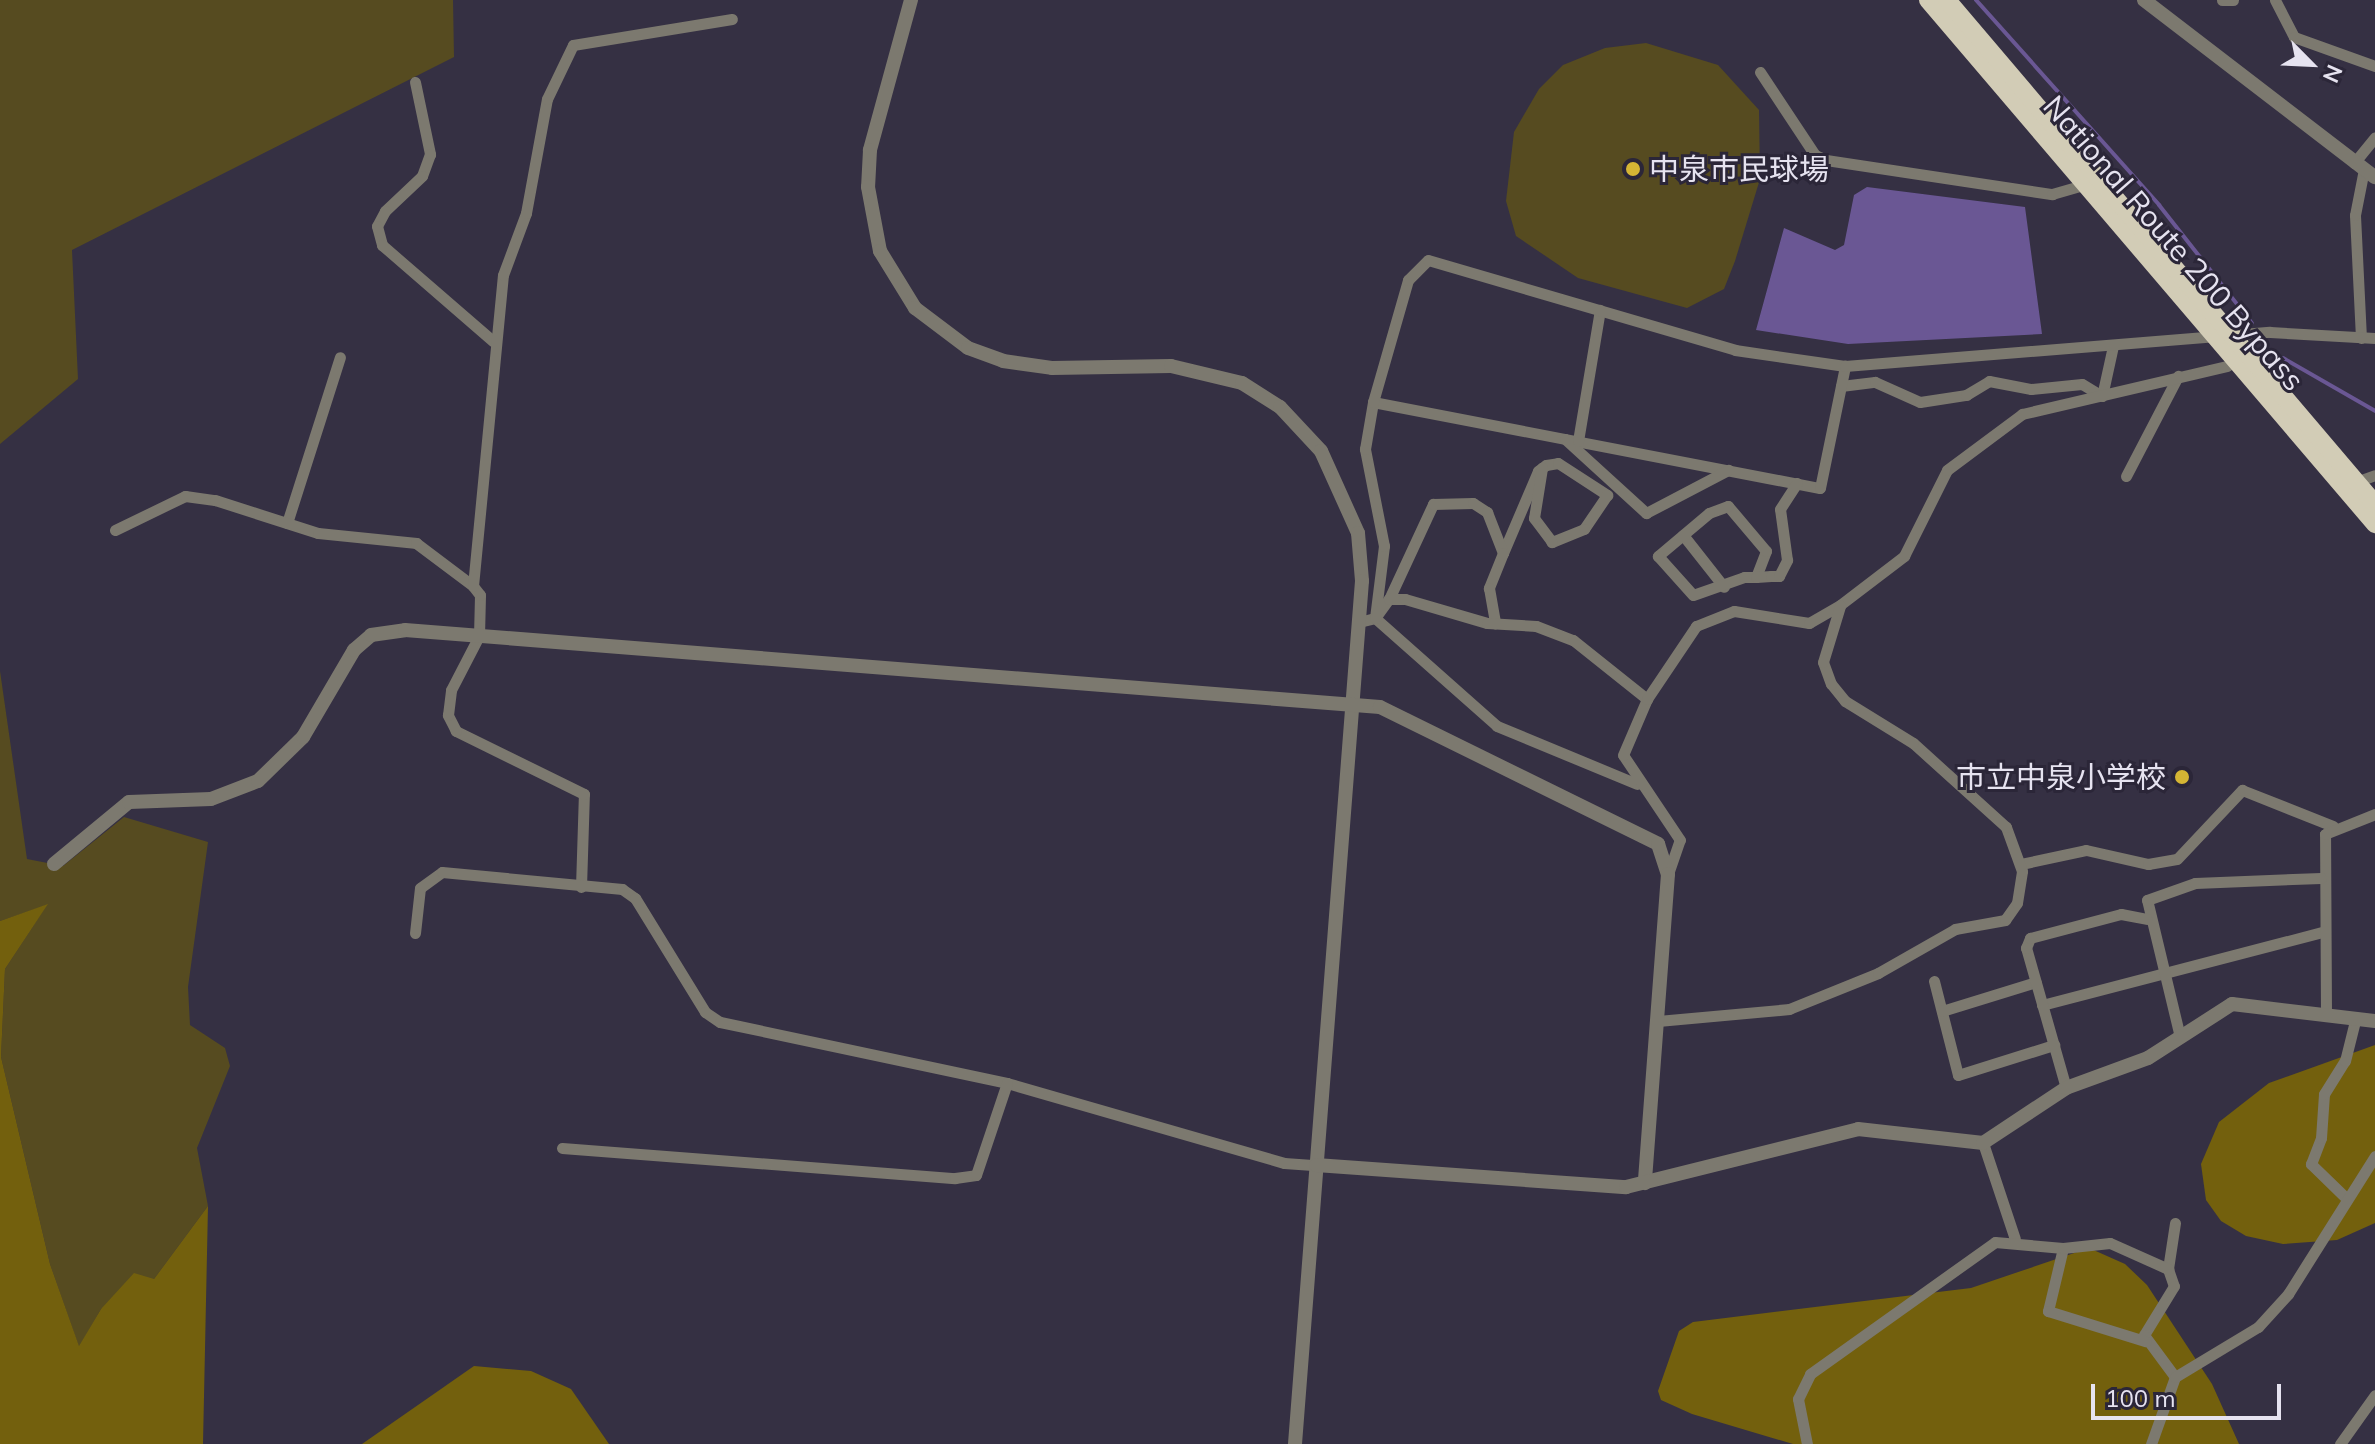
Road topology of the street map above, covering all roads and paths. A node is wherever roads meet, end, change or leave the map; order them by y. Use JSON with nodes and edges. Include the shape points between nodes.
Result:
{"nodes":[{"id":1,"x":911,"y":0,"type":"edge"},
{"id":2,"x":1928,"y":0,"type":"edge"},
{"id":3,"x":1947,"y":0,"type":"edge"},
{"id":4,"x":2146,"y":0,"type":"edge"},
{"id":5,"x":2222,"y":0,"type":"edge"},
{"id":6,"x":2233,"y":0,"type":"edge"},
{"id":7,"x":2275,"y":0,"type":"edge"},
{"id":8,"x":732,"y":19,"type":"dead end"},
{"id":9,"x":2375,"y":66,"type":"edge"},
{"id":10,"x":1760,"y":72,"type":"dead end"},
{"id":11,"x":415,"y":82,"type":"dead end"},
{"id":12,"x":2375,"y":137,"type":"edge"},
{"id":13,"x":2364,"y":170,"type":"edge"},
{"id":14,"x":2089,"y":184,"type":"junction"},
{"id":15,"x":1600,"y":310,"type":"junction"},
{"id":16,"x":2221,"y":338,"type":"junction"},
{"id":17,"x":2241,"y":338,"type":"junction"},
{"id":18,"x":2361,"y":338,"type":"junction"},
{"id":19,"x":2375,"y":338,"type":"edge"},
{"id":20,"x":493,"y":341,"type":"junction"},
{"id":21,"x":2113,"y":346,"type":"junction"},
{"id":22,"x":340,"y":357,"type":"dead end"},
{"id":23,"x":1845,"y":366,"type":"junction"},
{"id":24,"x":2227,"y":366,"type":"dead end"},
{"id":25,"x":2178,"y":376,"type":"junction"},
{"id":26,"x":1841,"y":386,"type":"junction"},
{"id":27,"x":2102,"y":396,"type":"junction"},
{"id":28,"x":1373,"y":402,"type":"junction"},
{"id":29,"x":1565,"y":439,"type":"junction"},
{"id":30,"x":1578,"y":441,"type":"junction"},
{"id":31,"x":1542,"y":468,"type":"junction"},
{"id":32,"x":1728,"y":470,"type":"junction"},
{"id":33,"x":2375,"y":475,"type":"edge"},
{"id":34,"x":2126,"y":476,"type":"dead end"},
{"id":35,"x":2356,"y":482,"type":"junction"},
{"id":36,"x":1797,"y":483,"type":"junction"},
{"id":37,"x":1612,"y":492,"type":"junction"},
{"id":38,"x":2375,"y":503,"type":"edge"},
{"id":39,"x":287,"y":523,"type":"junction"},
{"id":40,"x":2375,"y":524,"type":"edge"},
{"id":41,"x":115,"y":530,"type":"dead end"},
{"id":42,"x":1683,"y":535,"type":"junction"},
{"id":43,"x":1503,"y":553,"type":"junction"},
{"id":44,"x":1756,"y":577,"type":"junction"},
{"id":45,"x":473,"y":586,"type":"junction"},
{"id":46,"x":1724,"y":587,"type":"junction"},
{"id":47,"x":1389,"y":599,"type":"junction"},
{"id":48,"x":1840,"y":605,"type":"junction"},
{"id":49,"x":1375,"y":618,"type":"junction"},
{"id":50,"x":1359,"y":622,"type":"junction"},
{"id":51,"x":1495,"y":623,"type":"junction"},
{"id":52,"x":479,"y":636,"type":"junction"},
{"id":53,"x":1647,"y":699,"type":"junction"},
{"id":54,"x":1349,"y":703,"type":"junction"},
{"id":55,"x":1641,"y":786,"type":"junction"},
{"id":56,"x":2375,"y":814,"type":"edge"},
{"id":57,"x":2333,"y":826,"type":"junction"},
{"id":58,"x":54,"y":864,"type":"dead end"},
{"id":59,"x":2021,"y":864,"type":"junction"},
{"id":60,"x":1668,"y":874,"type":"junction"},
{"id":61,"x":2321,"y":878,"type":"junction"},
{"id":62,"x":581,"y":887,"type":"junction"},
{"id":63,"x":2147,"y":919,"type":"junction"},
{"id":64,"x":2323,"y":932,"type":"junction"},
{"id":65,"x":415,"y":933,"type":"dead end"},
{"id":66,"x":2161,"y":971,"type":"junction"},
{"id":67,"x":1934,"y":981,"type":"dead end"},
{"id":68,"x":2036,"y":982,"type":"junction"},
{"id":69,"x":2042,"y":1005,"type":"junction"},
{"id":70,"x":1942,"y":1011,"type":"junction"},
{"id":71,"x":2326,"y":1014,"type":"junction"},
{"id":72,"x":2356,"y":1017,"type":"junction"},
{"id":73,"x":1658,"y":1021,"type":"junction"},
{"id":74,"x":2375,"y":1021,"type":"edge"},
{"id":75,"x":2180,"y":1037,"type":"junction"},
{"id":76,"x":2054,"y":1045,"type":"junction"},
{"id":77,"x":1007,"y":1083,"type":"junction"},
{"id":78,"x":2066,"y":1088,"type":"junction"},
{"id":79,"x":1983,"y":1143,"type":"junction"},
{"id":80,"x":562,"y":1148,"type":"dead end"},
{"id":81,"x":2375,"y":1156,"type":"edge"},
{"id":82,"x":1316,"y":1165,"type":"junction"},
{"id":83,"x":1645,"y":1183,"type":"junction"},
{"id":84,"x":2346,"y":1198,"type":"junction"},
{"id":85,"x":2175,"y":1223,"type":"dead end"},
{"id":86,"x":2015,"y":1239,"type":"junction"},
{"id":87,"x":2063,"y":1248,"type":"junction"},
{"id":88,"x":2168,"y":1269,"type":"junction"},
{"id":89,"x":2145,"y":1341,"type":"junction"},
{"id":90,"x":2175,"y":1377,"type":"junction"},
{"id":91,"x":2375,"y":1395,"type":"edge"},
{"id":92,"x":1295,"y":1444,"type":"edge"},
{"id":93,"x":1807,"y":1444,"type":"edge"},
{"id":94,"x":2151,"y":1444,"type":"edge"},
{"id":95,"x":2340,"y":1444,"type":"edge"}],
"edges":[{"from":1,"to":50,"type":"street","via":[[869,162],[871,221],[896,284],[932,325],[1003,361],[1203,369],[1280,407],[1321,451],[1345,495],[1358,533]]},
{"from":2,"to":14,"type":"highway","name":"National Route 200 Bypass"},
{"from":3,"to":17,"type":"highway"},
{"from":4,"to":13,"type":"street"},
{"from":5,"to":6,"type":"street"},
{"from":7,"to":9,"type":"street","via":[[2294,37]]},
{"from":8,"to":20,"type":"street","via":[[573,45],[534,148],[526,213],[503,275]]},
{"from":10,"to":14,"type":"street","via":[[1815,155],[1826,160],[2052,194]]},
{"from":11,"to":20,"type":"street","via":[[430,154],[422,176],[385,211],[377,226],[382,245]]},
{"from":12,"to":13,"type":"street"},
{"from":13,"to":18,"type":"street","via":[[2355,215]]},
{"from":14,"to":16,"type":"highway","name":"National Route 200 Bypass"},
{"from":15,"to":23,"type":"street","via":[[1735,350]]},
{"from":15,"to":28,"type":"street","via":[[1428,260],[1408,280]]},
{"from":15,"to":30,"type":"street"},
{"from":16,"to":17,"type":"street"},
{"from":16,"to":21,"type":"street"},
{"from":16,"to":40,"type":"highway","name":"National Route 200 Bypass"},
{"from":17,"to":18,"type":"street","via":[[2270,332]]},
{"from":17,"to":35,"type":"highway"},
{"from":18,"to":19,"type":"street"},
{"from":20,"to":45,"type":"street"},
{"from":21,"to":23,"type":"street"},
{"from":21,"to":27,"type":"street"},
{"from":22,"to":39,"type":"street"},
{"from":23,"to":26,"type":"street"},
{"from":24,"to":25,"type":"street"},
{"from":25,"to":27,"type":"street"},
{"from":25,"to":34,"type":"street"},
{"from":26,"to":27,"type":"street","via":[[1875,382],[1920,402],[1966,395],[1989,381],[2031,389],[2082,384]]},
{"from":26,"to":36,"type":"street","via":[[1820,488]]},
{"from":27,"to":48,"type":"street","via":[[2022,414],[1947,470],[1904,556]]},
{"from":28,"to":29,"type":"street"},
{"from":28,"to":49,"type":"street","via":[[1365,449],[1384,546]]},
{"from":29,"to":30,"type":"street"},
{"from":29,"to":37,"type":"street"},
{"from":30,"to":32,"type":"street"},
{"from":31,"to":37,"type":"street","via":[[1558,463]]},
{"from":31,"to":37,"type":"street","via":[[1534,518],[1552,542],[1584,529]]},
{"from":31,"to":43,"type":"street"},
{"from":32,"to":36,"type":"street"},
{"from":32,"to":37,"type":"street","via":[[1656,511],[1638,508]]},
{"from":33,"to":35,"type":"street"},
{"from":35,"to":38,"type":"highway"},
{"from":36,"to":44,"type":"street","via":[[1780,509],[1784,570]]},
{"from":39,"to":41,"type":"street","via":[[185,496]]},
{"from":39,"to":45,"type":"street","via":[[416,543]]},
{"from":42,"to":44,"type":"street","via":[[1728,506],[1766,551]]},
{"from":42,"to":46,"type":"street"},
{"from":42,"to":46,"type":"street","via":[[1658,556],[1674,581],[1693,595]]},
{"from":43,"to":47,"type":"street","via":[[1483,507],[1433,504]]},
{"from":43,"to":51,"type":"street","via":[[1489,588]]},
{"from":44,"to":46,"type":"street"},
{"from":45,"to":52,"type":"street","via":[[480,595]]},
{"from":47,"to":49,"type":"street"},
{"from":47,"to":51,"type":"street"},
{"from":48,"to":53,"type":"street","via":[[1809,623],[1734,611],[1710,616]]},
{"from":48,"to":59,"type":"street","via":[[1823,662],[1831,684],[1845,701],[1913,743],[2006,827]]},
{"from":49,"to":50,"type":"street"},
{"from":49,"to":55,"type":"street","via":[[1497,726]]},
{"from":50,"to":54,"type":"street"},
{"from":51,"to":53,"type":"street","via":[[1536,626],[1573,640]]},
{"from":52,"to":54,"type":"street"},
{"from":52,"to":58,"type":"street","via":[[405,630],[371,635],[354,650],[303,737],[258,781],[211,799],[129,802]]},
{"from":52,"to":62,"type":"street","via":[[451,690],[448,715],[456,731],[584,794]]},
{"from":53,"to":55,"type":"street","via":[[1623,755]]},
{"from":54,"to":60,"type":"street","via":[[1380,707],[1433,730],[1645,832]]},
{"from":54,"to":82,"type":"street"},
{"from":55,"to":60,"type":"street","via":[[1680,840]]},
{"from":56,"to":57,"type":"street"},
{"from":57,"to":59,"type":"street","via":[[2242,790],[2177,859],[2148,864],[2086,850]]},
{"from":57,"to":61,"type":"street","via":[[2325,834]]},
{"from":59,"to":73,"type":"street","via":[[2017,903],[1991,926],[1955,929],[1878,973],[1789,1009]]},
{"from":60,"to":73,"type":"street"},
{"from":61,"to":63,"type":"street","via":[[2195,883],[2154,894]]},
{"from":61,"to":64,"type":"street"},
{"from":62,"to":65,"type":"street","via":[[442,872],[420,888]]},
{"from":62,"to":77,"type":"street","via":[[622,889],[635,898],[705,1012],[720,1022]]},
{"from":63,"to":66,"type":"street"},
{"from":63,"to":68,"type":"street","via":[[2121,914],[2030,938]]},
{"from":64,"to":66,"type":"street"},
{"from":64,"to":71,"type":"street"},
{"from":66,"to":69,"type":"street"},
{"from":66,"to":75,"type":"street"},
{"from":67,"to":70,"type":"street"},
{"from":68,"to":69,"type":"street"},
{"from":68,"to":70,"type":"street"},
{"from":69,"to":76,"type":"street"},
{"from":70,"to":76,"type":"street","via":[[1958,1075]]},
{"from":71,"to":72,"type":"street"},
{"from":71,"to":75,"type":"street","via":[[2232,1004]]},
{"from":72,"to":74,"type":"street"},
{"from":72,"to":84,"type":"street","via":[[2345,1061],[2324,1094],[2321,1138],[2311,1164],[2315,1176]]},
{"from":73,"to":83,"type":"street"},
{"from":75,"to":78,"type":"street","via":[[2148,1058]]},
{"from":76,"to":78,"type":"street"},
{"from":77,"to":80,"type":"street","via":[[976,1175],[955,1178]]},
{"from":77,"to":82,"type":"street","via":[[1284,1163]]},
{"from":78,"to":79,"type":"street"},
{"from":79,"to":83,"type":"street","via":[[1858,1129]]},
{"from":79,"to":86,"type":"street"},
{"from":81,"to":84,"type":"street"},
{"from":82,"to":83,"type":"street","via":[[1578,1186]]},
{"from":82,"to":92,"type":"street"},
{"from":84,"to":90,"type":"street","via":[[2329,1239],[2258,1327]]},
{"from":85,"to":88,"type":"street"},
{"from":86,"to":87,"type":"street"},
{"from":86,"to":93,"type":"street","via":[[1995,1242],[1935,1281],[1810,1374],[1798,1399]]},
{"from":87,"to":88,"type":"street","via":[[2110,1243]]},
{"from":87,"to":89,"type":"street","via":[[2048,1311]]},
{"from":88,"to":89,"type":"street","via":[[2174,1286]]},
{"from":89,"to":90,"type":"street"},
{"from":90,"to":94,"type":"street"},
{"from":91,"to":95,"type":"street"}]}
